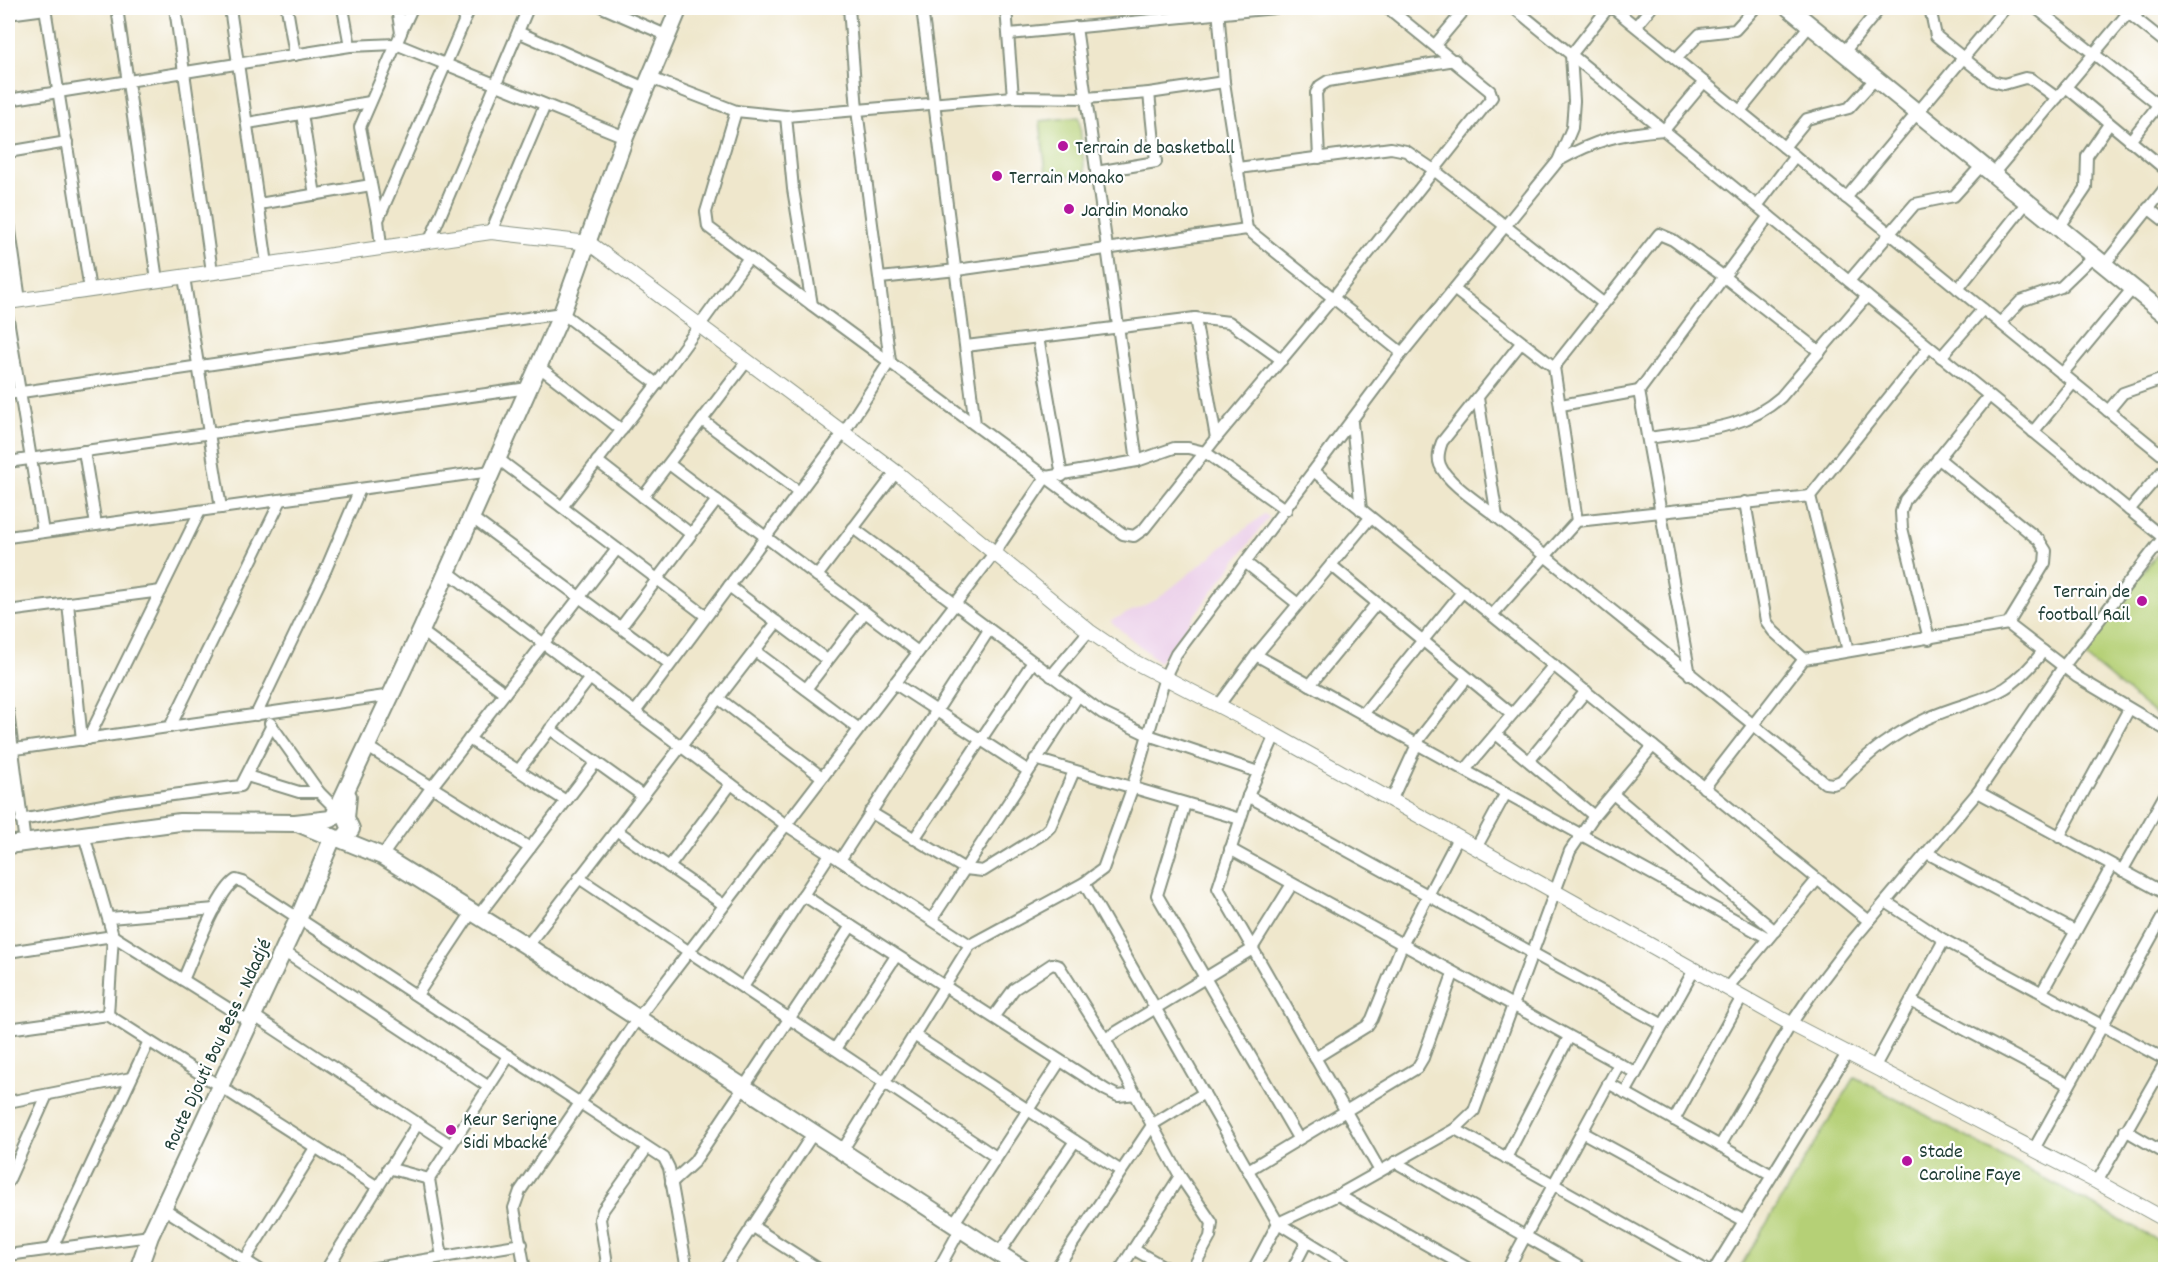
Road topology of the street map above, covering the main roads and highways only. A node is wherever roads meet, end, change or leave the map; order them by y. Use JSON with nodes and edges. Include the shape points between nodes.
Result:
{"nodes":[{"id":1,"x":679,"y":8,"type":"edge"},
{"id":2,"x":1789,"y":8,"type":"edge"},
{"id":3,"x":2166,"y":315,"type":"edge"},
{"id":4,"x":338,"y":825,"type":"junction"},
{"id":5,"x":8,"y":845,"type":"edge"},
{"id":6,"x":138,"y":1269,"type":"edge"},
{"id":7,"x":1024,"y":1269,"type":"edge"}],
"edges":[{"from":1,"to":4,"type":"main road","name":"Route Djouti Bou Bess - Ndadjé","via":[[646,82],[562,314],[366,746]]},
{"from":2,"to":3,"type":"main road"},
{"from":4,"to":5,"type":"main road","via":[[180,822]]},
{"from":4,"to":6,"type":"main road","name":"Route Djouti Bou Bess - Ndadjé"},
{"from":4,"to":7,"type":"main road"}]}
